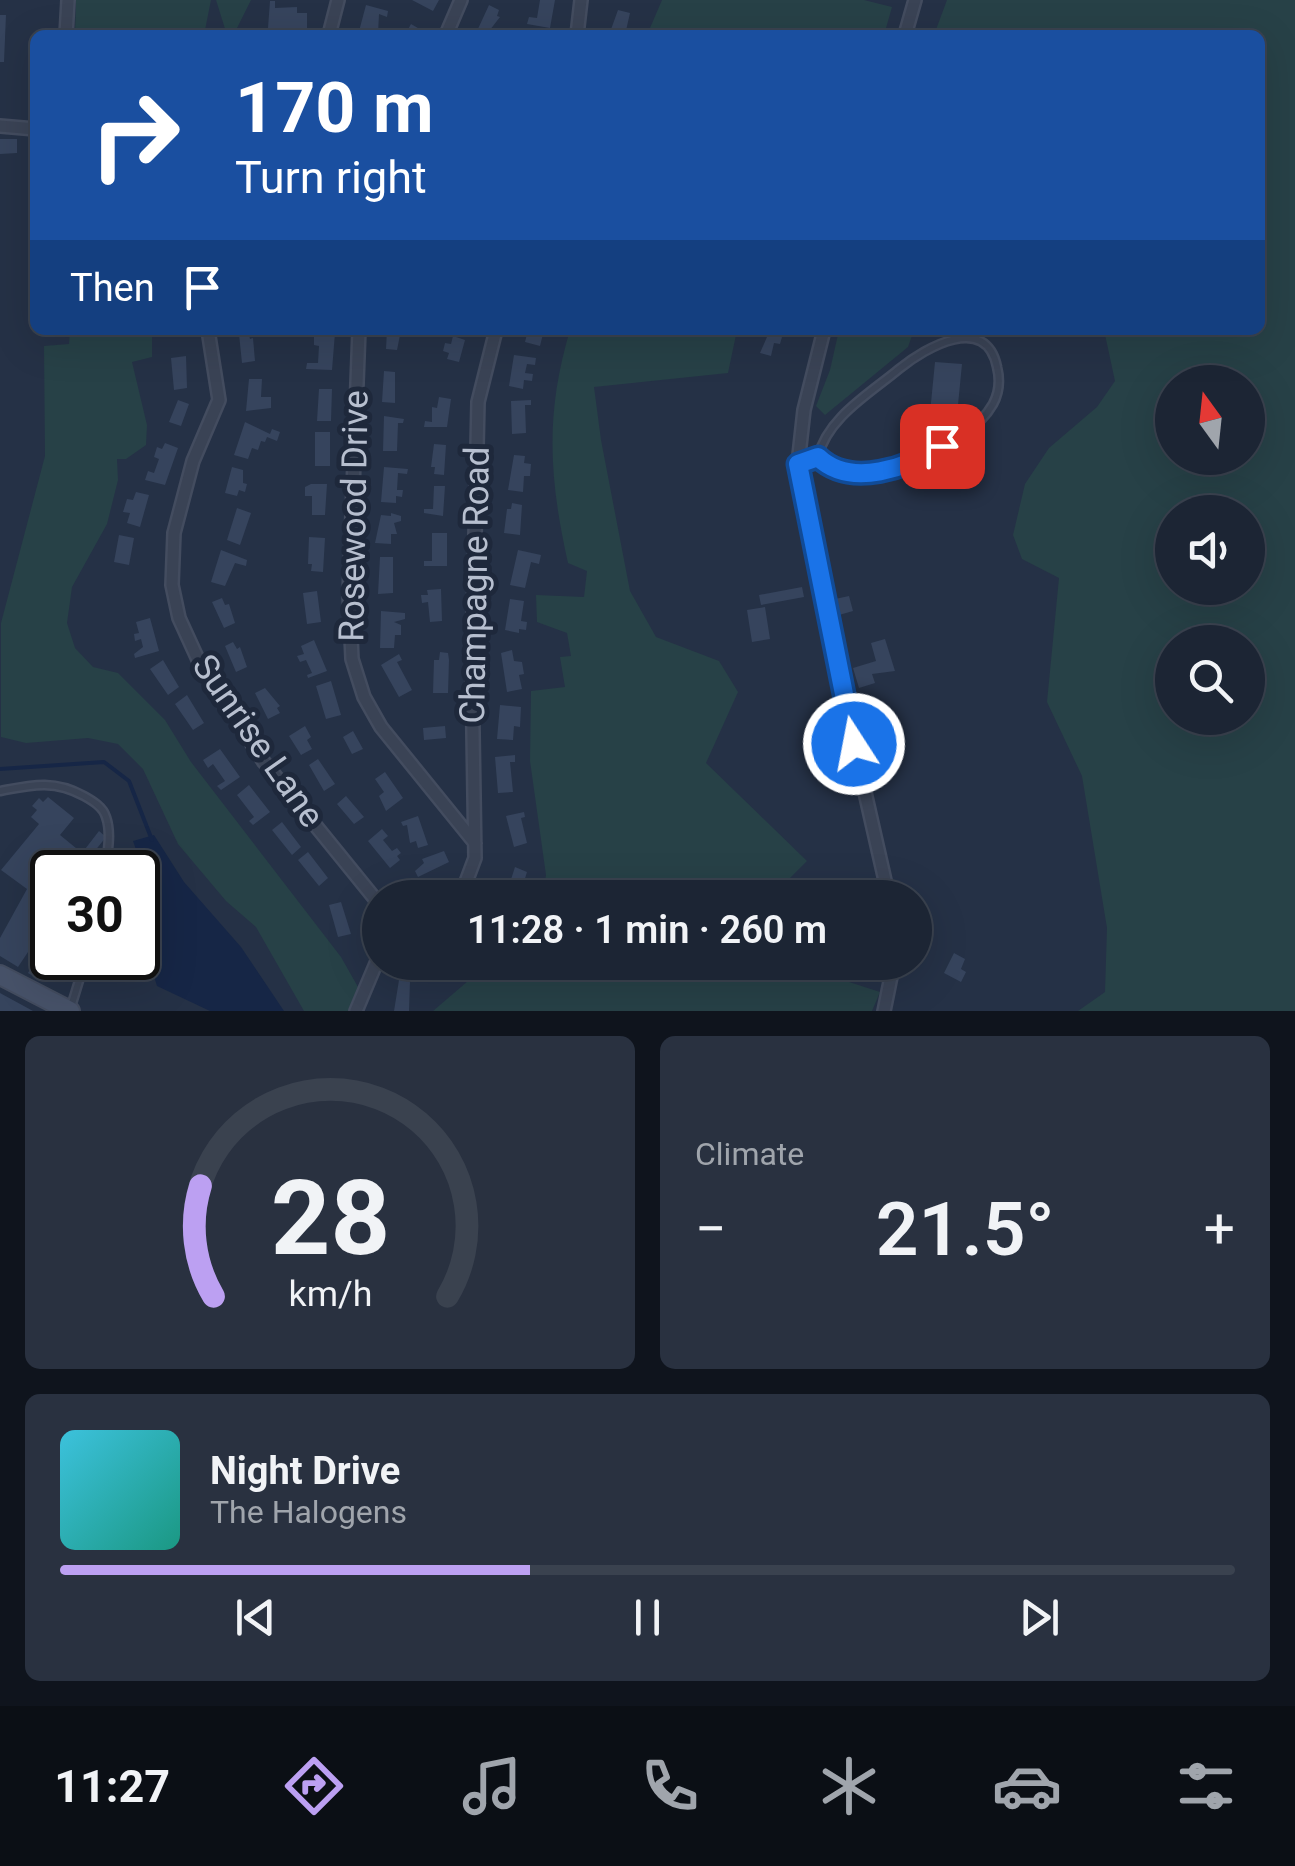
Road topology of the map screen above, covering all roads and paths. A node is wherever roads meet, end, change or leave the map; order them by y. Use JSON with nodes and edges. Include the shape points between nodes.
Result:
{"nodes":[{"id":1,"x":68,"y":0,"type":"edge"},
{"id":2,"x":338,"y":0,"type":"edge"},
{"id":3,"x":460,"y":0,"type":"edge"},
{"id":4,"x":581,"y":0,"type":"edge"},
{"id":5,"x":915,"y":0,"type":"edge"},
{"id":6,"x":66,"y":30,"type":"edge"},
{"id":7,"x":331,"y":30,"type":"edge"},
{"id":8,"x":448,"y":30,"type":"edge"},
{"id":9,"x":578,"y":30,"type":"edge"},
{"id":10,"x":906,"y":30,"type":"edge"},
{"id":11,"x":0,"y":126,"type":"edge"},
{"id":12,"x":30,"y":128,"type":"edge"},
{"id":13,"x":209,"y":335,"type":"edge"},
{"id":14,"x":359,"y":335,"type":"edge"},
{"id":15,"x":495,"y":335,"type":"edge"},
{"id":16,"x":823,"y":335,"type":"edge"},
{"id":17,"x":818,"y":457,"type":"junction"},
{"id":18,"x":798,"y":464,"type":"junction"},
{"id":19,"x":0,"y":791,"type":"edge"},
{"id":20,"x":475,"y":843,"type":"junction"},
{"id":21,"x":107,"y":850,"type":"edge"},
{"id":22,"x":466,"y":880,"type":"edge"},
{"id":23,"x":885,"y":880,"type":"edge"},
{"id":24,"x":362,"y":883,"type":"edge"},
{"id":25,"x":0,"y":975,"type":"edge"},
{"id":26,"x":79,"y":980,"type":"edge"},
{"id":27,"x":369,"y":980,"type":"edge"},
{"id":28,"x":890,"y":980,"type":"edge"},
{"id":29,"x":70,"y":1011,"type":"edge"},
{"id":30,"x":356,"y":1011,"type":"edge"},
{"id":31,"x":884,"y":1011,"type":"edge"}],
"edges":[{"from":1,"to":6,"type":"street"},
{"from":2,"to":7,"type":"street"},
{"from":3,"to":8,"type":"street"},
{"from":4,"to":9,"type":"street"},
{"from":5,"to":10,"type":"street"},
{"from":11,"to":12,"type":"street"},
{"from":13,"to":24,"type":"street","name":"Sunrise Lane","via":[[219,400],[193,461],[174,533],[172,585],[179,618],[201,666],[264,762]]},
{"from":14,"to":20,"type":"street","name":"Rosewood Drive","via":[[352,659],[380,727]]},
{"from":15,"to":20,"type":"street","name":"Champagne Road","via":[[478,402]]},
{"from":16,"to":18,"type":"street"},
{"from":17,"to":17,"type":"lane","via":[[857,473],[918,461],[967,431],[993,405],[1000,380],[996,358],[972,336],[933,346],[840,418],[822,438]]},
{"from":17,"to":18,"type":"lane"},
{"from":18,"to":23,"type":"street"},
{"from":19,"to":21,"type":"lane","via":[[58,785],[92,801],[106,816]]},
{"from":20,"to":22,"type":"street"},
{"from":25,"to":29,"type":"main road"},
{"from":26,"to":29,"type":"lane"},
{"from":27,"to":30,"type":"street"},
{"from":28,"to":31,"type":"street"}]}
